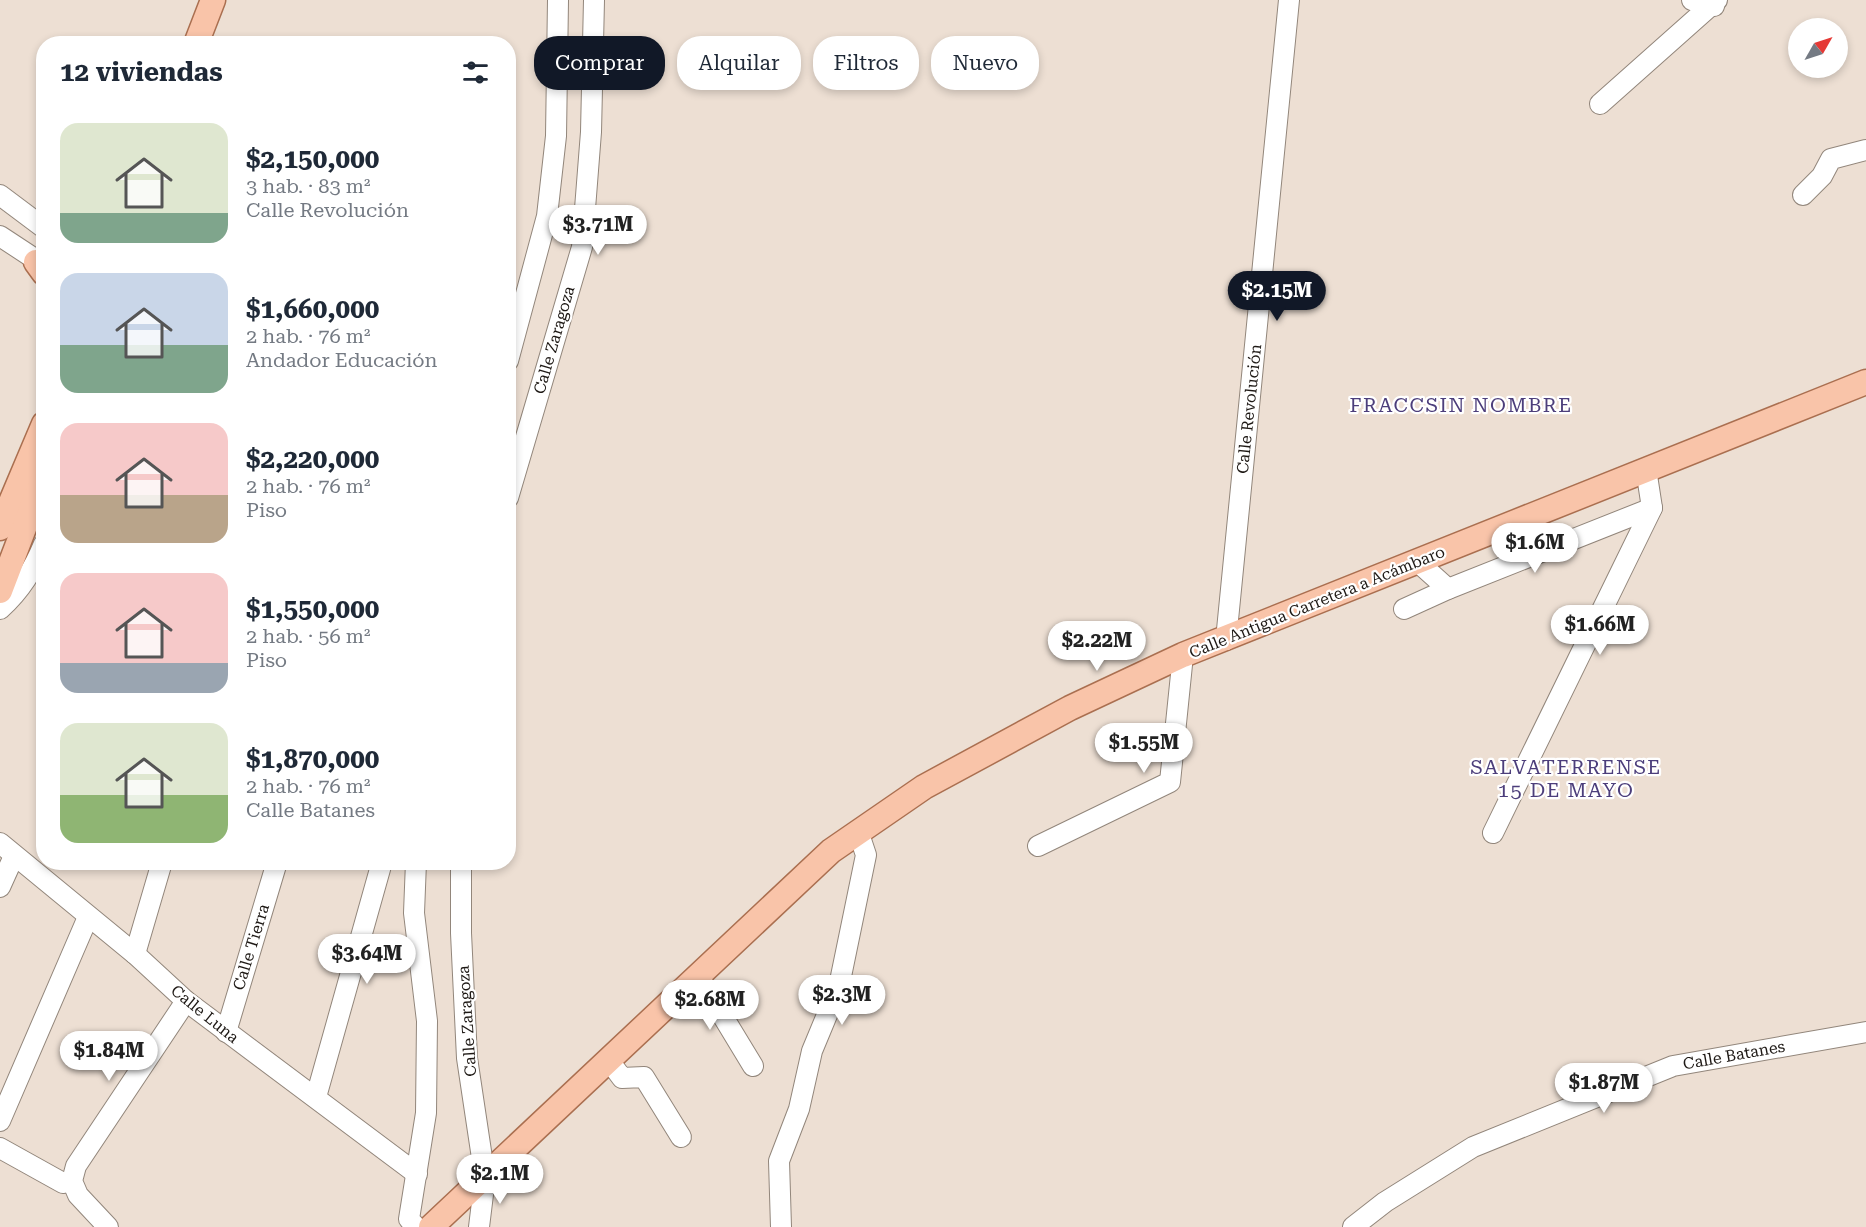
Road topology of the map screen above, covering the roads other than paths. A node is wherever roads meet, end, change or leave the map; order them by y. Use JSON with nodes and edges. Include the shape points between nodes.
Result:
{"nodes":[{"id":1,"x":213,"y":0,"type":"edge"},
{"id":2,"x":230,"y":0,"type":"edge"},
{"id":3,"x":558,"y":0,"type":"edge"},
{"id":4,"x":594,"y":0,"type":"edge"},
{"id":5,"x":1289,"y":0,"type":"edge"},
{"id":6,"x":1692,"y":0,"type":"edge"},
{"id":7,"x":1716,"y":3,"type":"edge"},
{"id":8,"x":199,"y":36,"type":"edge"},
{"id":9,"x":216,"y":36,"type":"edge"},
{"id":10,"x":1600,"y":104,"type":"dead end"},
{"id":11,"x":1866,"y":150,"type":"edge"},
{"id":12,"x":0,"y":195,"type":"edge"},
{"id":13,"x":1803,"y":195,"type":"dead end"},
{"id":14,"x":36,"y":222,"type":"edge"},
{"id":15,"x":0,"y":236,"type":"edge"},
{"id":16,"x":36,"y":262,"type":"edge"},
{"id":17,"x":516,"y":331,"type":"edge"},
{"id":18,"x":1866,"y":382,"type":"edge"},
{"id":19,"x":36,"y":443,"type":"edge"},
{"id":20,"x":1646,"y":469,"type":"junction"},
{"id":21,"x":516,"y":471,"type":"edge"},
{"id":22,"x":36,"y":497,"type":"edge"},
{"id":23,"x":1652,"y":508,"type":"junction"},
{"id":24,"x":0,"y":528,"type":"edge"},
{"id":25,"x":36,"y":562,"type":"edge"},
{"id":26,"x":1419,"y":563,"type":"junction"},
{"id":27,"x":1448,"y":588,"type":"junction"},
{"id":28,"x":0,"y":591,"type":"edge"},
{"id":29,"x":0,"y":609,"type":"edge"},
{"id":30,"x":1404,"y":609,"type":"dead end"},
{"id":31,"x":1226,"y":640,"type":"junction"},
{"id":32,"x":1183,"y":655,"type":"junction"},
{"id":33,"x":858,"y":831,"type":"junction"},
{"id":34,"x":1493,"y":833,"type":"dead end"},
{"id":35,"x":1038,"y":846,"type":"dead end"},
{"id":36,"x":7,"y":850,"type":"edge"},
{"id":37,"x":36,"y":867,"type":"edge"},
{"id":38,"x":160,"y":870,"type":"edge"},
{"id":39,"x":275,"y":870,"type":"edge"},
{"id":40,"x":380,"y":870,"type":"edge"},
{"id":41,"x":416,"y":870,"type":"edge"},
{"id":42,"x":462,"y":870,"type":"edge"},
{"id":43,"x":43,"y":871,"type":"edge"},
{"id":44,"x":0,"y":887,"type":"edge"},
{"id":45,"x":88,"y":917,"type":"junction"},
{"id":46,"x":135,"y":954,"type":"junction"},
{"id":47,"x":699,"y":977,"type":"junction"},
{"id":48,"x":186,"y":1001,"type":"junction"},
{"id":49,"x":226,"y":1032,"type":"junction"},
{"id":50,"x":1866,"y":1032,"type":"edge"},
{"id":51,"x":610,"y":1062,"type":"junction"},
{"id":52,"x":753,"y":1066,"type":"dead end"},
{"id":53,"x":316,"y":1097,"type":"junction"},
{"id":54,"x":0,"y":1121,"type":"edge"},
{"id":55,"x":681,"y":1137,"type":"dead end"},
{"id":56,"x":0,"y":1148,"type":"edge"},
{"id":57,"x":417,"y":1173,"type":"junction"},
{"id":58,"x":484,"y":1178,"type":"junction"},
{"id":59,"x":72,"y":1181,"type":"junction"},
{"id":60,"x":108,"y":1227,"type":"edge"},
{"id":61,"x":416,"y":1227,"type":"edge"},
{"id":62,"x":431,"y":1227,"type":"edge"},
{"id":63,"x":479,"y":1227,"type":"edge"},
{"id":64,"x":781,"y":1227,"type":"edge"},
{"id":65,"x":1353,"y":1227,"type":"edge"}],
"edges":[{"from":1,"to":8,"type":"main road"},
{"from":2,"to":9,"type":"main road"},
{"from":3,"to":17,"type":"street","via":[[556,136],[547,216]]},
{"from":4,"to":21,"type":"street","name":"Calle Zaragoza","via":[[591,132],[582,247]]},
{"from":5,"to":31,"type":"street","name":"Calle Revolución"},
{"from":6,"to":7,"type":"street"},
{"from":7,"to":10,"type":"street"},
{"from":11,"to":13,"type":"street","via":[[1831,159]]},
{"from":12,"to":14,"type":"street"},
{"from":15,"to":16,"type":"street"},
{"from":18,"to":20,"type":"main road","name":"Calle Antigua Carretera a Acámbaro"},
{"from":19,"to":24,"type":"main road"},
{"from":20,"to":23,"type":"street"},
{"from":20,"to":26,"type":"main road","name":"Calle Antigua Carretera a Acámbaro"},
{"from":22,"to":28,"type":"main road"},
{"from":23,"to":27,"type":"street"},
{"from":23,"to":34,"type":"street"},
{"from":25,"to":29,"type":"street","via":[[17,593]]},
{"from":26,"to":27,"type":"street"},
{"from":26,"to":31,"type":"main road","name":"Calle Antigua Carretera a Acámbaro"},
{"from":27,"to":30,"type":"street"},
{"from":31,"to":32,"type":"main road","name":"Calle Antigua Carretera a Acámbaro"},
{"from":32,"to":33,"type":"main road","name":"Calle Antigua Carretera a Acámbaro","via":[[1070,708],[924,787]]},
{"from":32,"to":35,"type":"street","via":[[1170,782]]},
{"from":33,"to":47,"type":"main road","name":"Calle Antigua Carretera a Acámbaro","via":[[831,851]]},
{"from":33,"to":64,"type":"street","via":[[866,855],[839,986],[812,1051],[799,1109],[779,1161]]},
{"from":36,"to":37,"type":"street","name":"Calle Luna"},
{"from":36,"to":44,"type":"street"},
{"from":38,"to":46,"type":"street"},
{"from":39,"to":49,"type":"street","name":"Calle Tierra"},
{"from":40,"to":53,"type":"street"},
{"from":41,"to":57,"type":"street","via":[[414,913],[427,1021],[426,1113]]},
{"from":42,"to":58,"type":"street","name":"Calle Zaragoza","via":[[468,1058]]},
{"from":43,"to":45,"type":"street","name":"Calle Luna"},
{"from":45,"to":46,"type":"street","name":"Calle Luna"},
{"from":45,"to":54,"type":"street"},
{"from":46,"to":48,"type":"street","name":"Calle Luna"},
{"from":47,"to":51,"type":"main road","name":"Calle Antigua Carretera a Acámbaro"},
{"from":47,"to":52,"type":"street"},
{"from":48,"to":49,"type":"street","name":"Calle Luna"},
{"from":48,"to":59,"type":"street","via":[[76,1166]]},
{"from":49,"to":53,"type":"street","name":"Calle Luna"},
{"from":50,"to":65,"type":"street","name":"Calle Batanes","via":[[1673,1066],[1473,1147],[1385,1202]]},
{"from":51,"to":55,"type":"street","via":[[622,1078],[644,1077]]},
{"from":51,"to":58,"type":"main road","name":"Calle Antigua Carretera a Acámbaro"},
{"from":53,"to":57,"type":"street","name":"Calle Luna"},
{"from":56,"to":59,"type":"street","via":[[63,1183]]},
{"from":57,"to":61,"type":"street","via":[[409,1219]]},
{"from":58,"to":62,"type":"main road","name":"Calle Antigua Carretera a Acámbaro"},
{"from":58,"to":63,"type":"street","name":"Calle Zaragoza"},
{"from":59,"to":60,"type":"street","via":[[78,1195]]}]}
